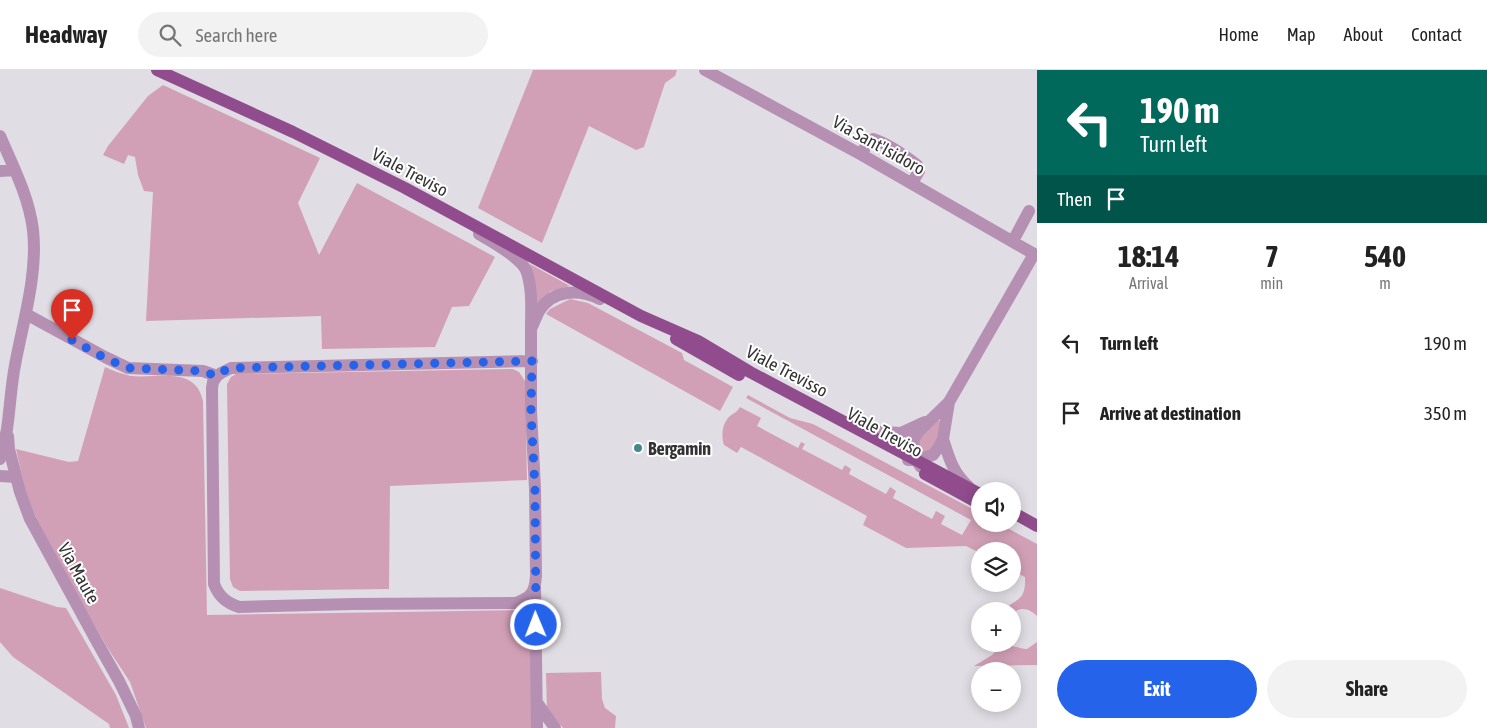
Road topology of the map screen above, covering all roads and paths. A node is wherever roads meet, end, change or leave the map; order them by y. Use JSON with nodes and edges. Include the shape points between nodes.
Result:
{"nodes":[{"id":1,"x":157,"y":70,"type":"edge"},
{"id":2,"x":705,"y":70,"type":"edge"},
{"id":3,"x":0,"y":136,"type":"edge"},
{"id":4,"x":862,"y":155,"type":"junction"},
{"id":5,"x":14,"y":170,"type":"junction"},
{"id":6,"x":0,"y":171,"type":"edge"},
{"id":7,"x":912,"y":183,"type":"junction"},
{"id":8,"x":405,"y":188,"type":"junction"},
{"id":9,"x":1029,"y":211,"type":"dead end"},
{"id":10,"x":1013,"y":241,"type":"junction"},
{"id":11,"x":1036,"y":254,"type":"edge"},
{"id":12,"x":26,"y":314,"type":"junction"},
{"id":13,"x":641,"y":316,"type":"junction"},
{"id":14,"x":531,"y":329,"type":"junction"},
{"id":15,"x":532,"y":361,"type":"junction"},
{"id":16,"x":216,"y":376,"type":"junction"},
{"id":17,"x":950,"y":402,"type":"junction"},
{"id":18,"x":824,"y":419,"type":"junction"},
{"id":19,"x":930,"y":420,"type":"junction"},
{"id":20,"x":7,"y":429,"type":"junction"},
{"id":21,"x":862,"y":431,"type":"junction"},
{"id":22,"x":943,"y":439,"type":"junction"},
{"id":23,"x":0,"y":459,"type":"edge"},
{"id":24,"x":916,"y":460,"type":"junction"},
{"id":25,"x":0,"y":476,"type":"edge"},
{"id":26,"x":16,"y":477,"type":"junction"},
{"id":27,"x":971,"y":491,"type":"edge"},
{"id":28,"x":971,"y":493,"type":"edge"},
{"id":29,"x":971,"y":493,"type":"edge"},
{"id":30,"x":1021,"y":517,"type":"edge"},
{"id":31,"x":1021,"y":526,"type":"edge"},
{"id":32,"x":1037,"y":526,"type":"edge"},
{"id":33,"x":1037,"y":534,"type":"edge"},
{"id":34,"x":535,"y":587,"type":"junction"},
{"id":35,"x":538,"y":704,"type":"junction"},
{"id":36,"x":139,"y":728,"type":"edge"},
{"id":37,"x":537,"y":728,"type":"edge"},
{"id":38,"x":555,"y":728,"type":"edge"}],
"edges":[{"from":1,"to":8,"type":"main road","name":"Viale Treviso"},
{"from":2,"to":4,"type":"street","name":"Via Sant'Isidoro"},
{"from":3,"to":5,"type":"street"},
{"from":4,"to":7,"type":"street","name":"Via Sant'Isidoro"},
{"from":4,"to":7,"type":"street","via":[[867,142],[873,139],[882,142],[917,165],[919,171]]},
{"from":5,"to":6,"type":"street"},
{"from":5,"to":12,"type":"street","via":[[33,230],[32,275]]},
{"from":7,"to":10,"type":"street","name":"Via Sant'Isidoro"},
{"from":8,"to":13,"type":"main road","name":"Viale Treviso"},
{"from":8,"to":14,"type":"street","via":[[521,263],[526,270],[530,292]]},
{"from":9,"to":10,"type":"street"},
{"from":10,"to":11,"type":"street","name":"Via Sant'Isidoro"},
{"from":11,"to":17,"type":"street","name":"Via Sant'Isidoro"},
{"from":12,"to":16,"type":"street","via":[[128,368],[203,371]]},
{"from":12,"to":20,"type":"street"},
{"from":13,"to":14,"type":"street","via":[[588,294],[564,293],[545,304]]},
{"from":13,"to":18,"type":"main road","name":"Viale Treviso","via":[[745,379]]},
{"from":13,"to":21,"type":"main road","name":"Viale Trevisso","via":[[698,341]]},
{"from":14,"to":15,"type":"street"},
{"from":15,"to":16,"type":"street","via":[[231,368]]},
{"from":15,"to":34,"type":"street"},
{"from":16,"to":34,"type":"street","via":[[212,388],[214,584],[227,602],[239,607],[516,603],[526,600]]},
{"from":17,"to":19,"type":"street"},
{"from":17,"to":22,"type":"street"},
{"from":18,"to":24,"type":"street","via":[[836,421],[910,461]]},
{"from":18,"to":28,"type":"main road","name":"Viale Treviso"},
{"from":19,"to":21,"type":"street","via":[[901,433]]},
{"from":19,"to":24,"type":"street","via":[[913,440]]},
{"from":20,"to":23,"type":"street"},
{"from":20,"to":26,"type":"street","name":"Via Maute"},
{"from":21,"to":24,"type":"main road","name":"Viale Trevisso"},
{"from":22,"to":24,"type":"street","via":[[933,455]]},
{"from":22,"to":27,"type":"street","via":[[959,479]]},
{"from":24,"to":29,"type":"main road","name":"Viale Treviso"},
{"from":25,"to":26,"type":"street"},
{"from":26,"to":36,"type":"street","name":"Via Maute","via":[[30,519],[120,681]]},
{"from":30,"to":32,"type":"main road"},
{"from":31,"to":33,"type":"main road"},
{"from":34,"to":35,"type":"street"},
{"from":35,"to":37,"type":"street"},
{"from":35,"to":38,"type":"street"}]}
